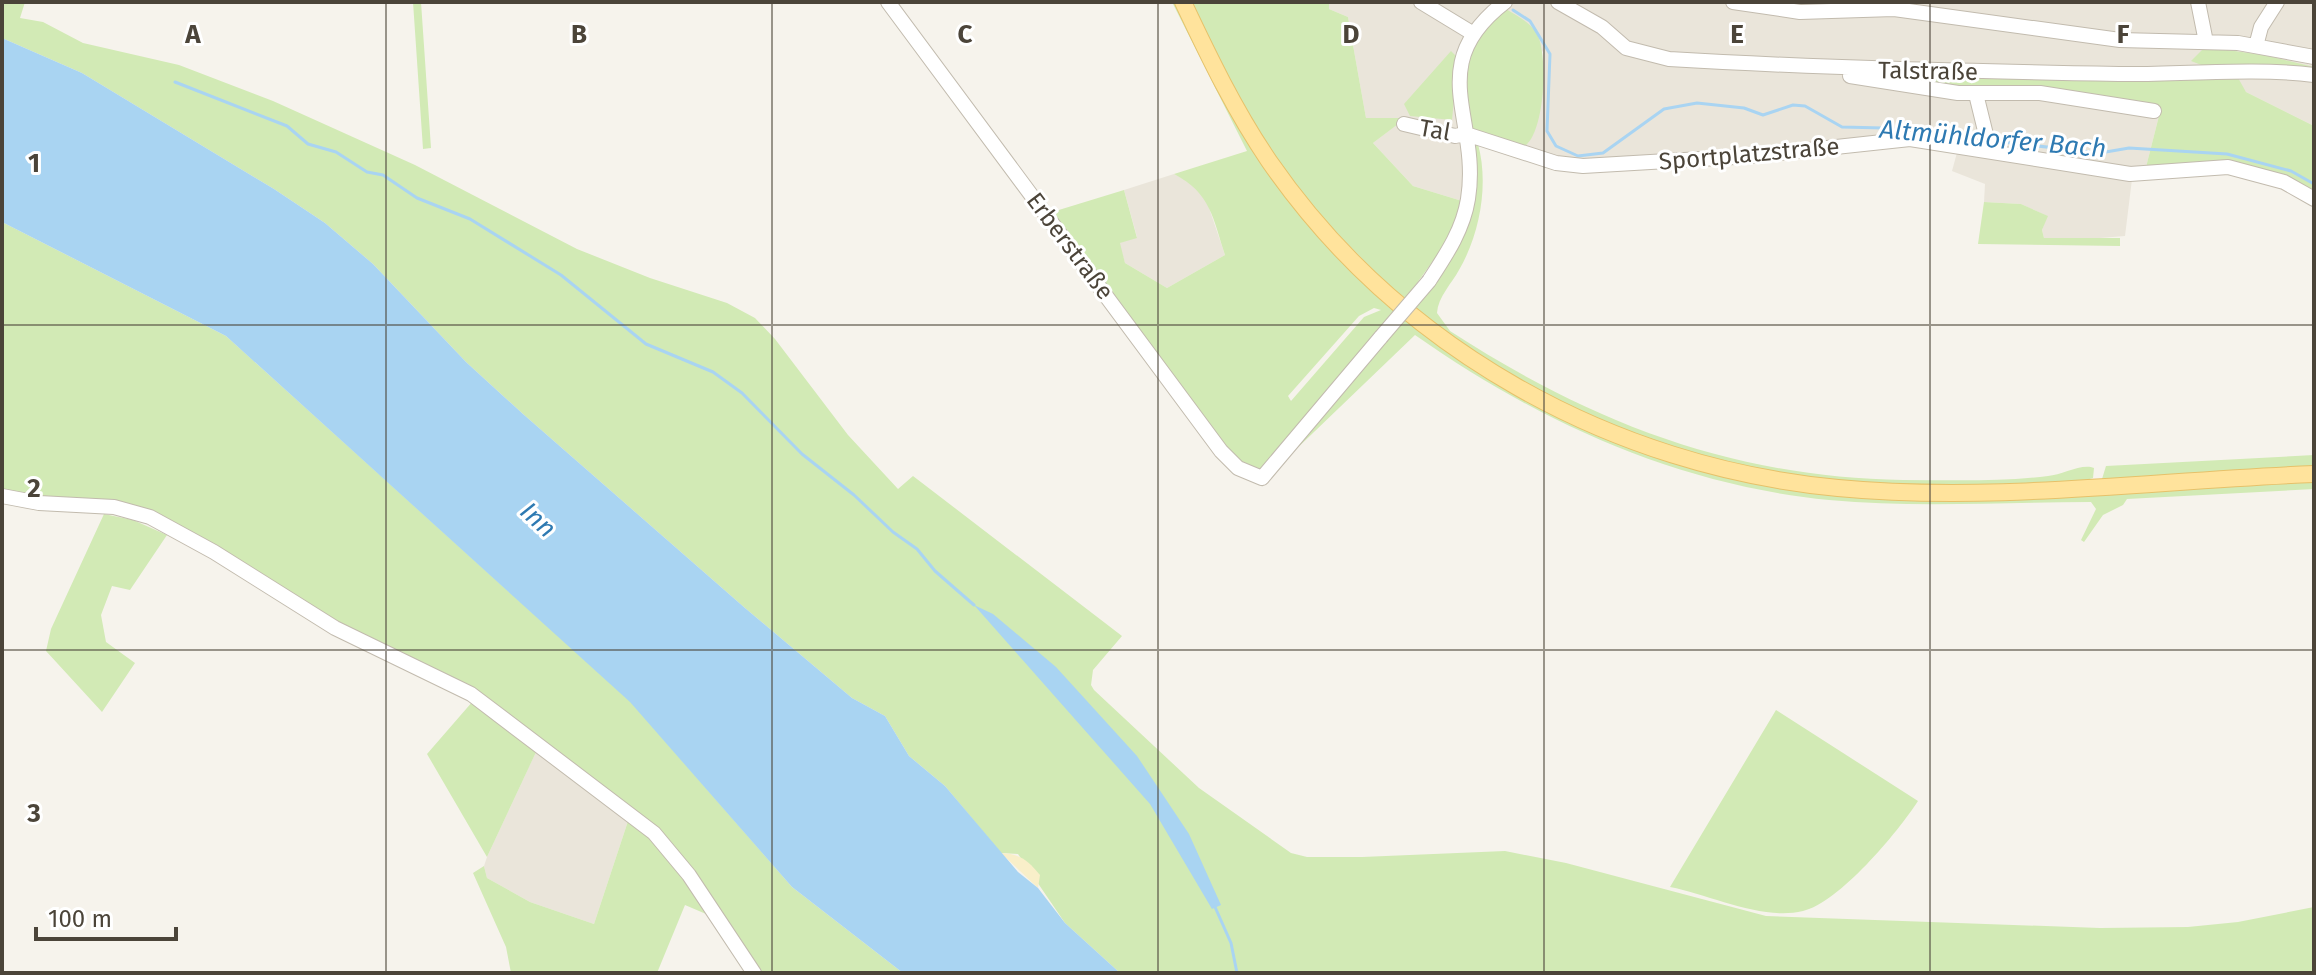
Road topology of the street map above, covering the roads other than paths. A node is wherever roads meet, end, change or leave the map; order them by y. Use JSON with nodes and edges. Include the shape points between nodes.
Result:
{"nodes":[{"id":1,"x":888,"y":2,"type":"edge"},
{"id":2,"x":1183,"y":2,"type":"edge"},
{"id":3,"x":1421,"y":2,"type":"edge"},
{"id":4,"x":1505,"y":2,"type":"edge"},
{"id":5,"x":1558,"y":2,"type":"edge"},
{"id":6,"x":1733,"y":2,"type":"edge"},
{"id":7,"x":2198,"y":2,"type":"edge"},
{"id":8,"x":2277,"y":2,"type":"edge"},
{"id":9,"x":1917,"y":7,"type":"edge"},
{"id":10,"x":1472,"y":33,"type":"junction"},
{"id":11,"x":2206,"y":42,"type":"junction"},
{"id":12,"x":2256,"y":46,"type":"junction"},
{"id":13,"x":2314,"y":57,"type":"edge"},
{"id":14,"x":1839,"y":69,"type":"junction"},
{"id":15,"x":2314,"y":75,"type":"edge"},
{"id":16,"x":1976,"y":94,"type":"junction"},
{"id":17,"x":2154,"y":111,"type":"dead end"},
{"id":18,"x":1404,"y":124,"type":"dead end"},
{"id":19,"x":1466,"y":134,"type":"junction"},
{"id":20,"x":1989,"y":149,"type":"junction"},
{"id":21,"x":2314,"y":199,"type":"edge"},
{"id":22,"x":2314,"y":474,"type":"edge"},
{"id":23,"x":2,"y":496,"type":"edge"},
{"id":24,"x":754,"y":973,"type":"edge"}],
"edges":[{"from":1,"to":19,"type":"street","name":"Erberstraße","bridge":true,"via":[[1221,451],[1238,468],[1262,478],[1429,281],[1456,238],[1470,170]]},
{"from":2,"to":22,"type":"main road","via":[[1268,159],[1358,267],[1483,367],[1607,432],[1732,472],[1854,489],[2018,489]]},
{"from":3,"to":10,"type":"street"},
{"from":4,"to":10,"type":"street"},
{"from":5,"to":14,"type":"street","name":"Talstraße","via":[[1602,27],[1618,44],[1653,57]]},
{"from":6,"to":9,"type":"street","via":[[1800,12]]},
{"from":7,"to":11,"type":"street"},
{"from":8,"to":12,"type":"street"},
{"from":9,"to":11,"type":"street","via":[[2120,40]]},
{"from":10,"to":19,"type":"street","via":[[1458,89]]},
{"from":11,"to":12,"type":"street"},
{"from":12,"to":13,"type":"street"},
{"from":14,"to":15,"type":"street","name":"Talstraße","via":[[2156,74],[2262,70]]},
{"from":14,"to":16,"type":"street","via":[[1843,75]]},
{"from":16,"to":17,"type":"street","via":[[2040,93]]},
{"from":16,"to":20,"type":"street"},
{"from":18,"to":19,"type":"street","name":"Tal"},
{"from":19,"to":20,"type":"street","name":"Sportplatzstraße","via":[[1556,163],[1583,166],[1910,139]]},
{"from":20,"to":21,"type":"street","name":"Sportplatzstraße","via":[[2130,174],[2219,166],[2284,182]]},
{"from":23,"to":24,"type":"street","via":[[114,507],[150,517],[335,628],[471,694],[654,833],[689,875]]}]}
